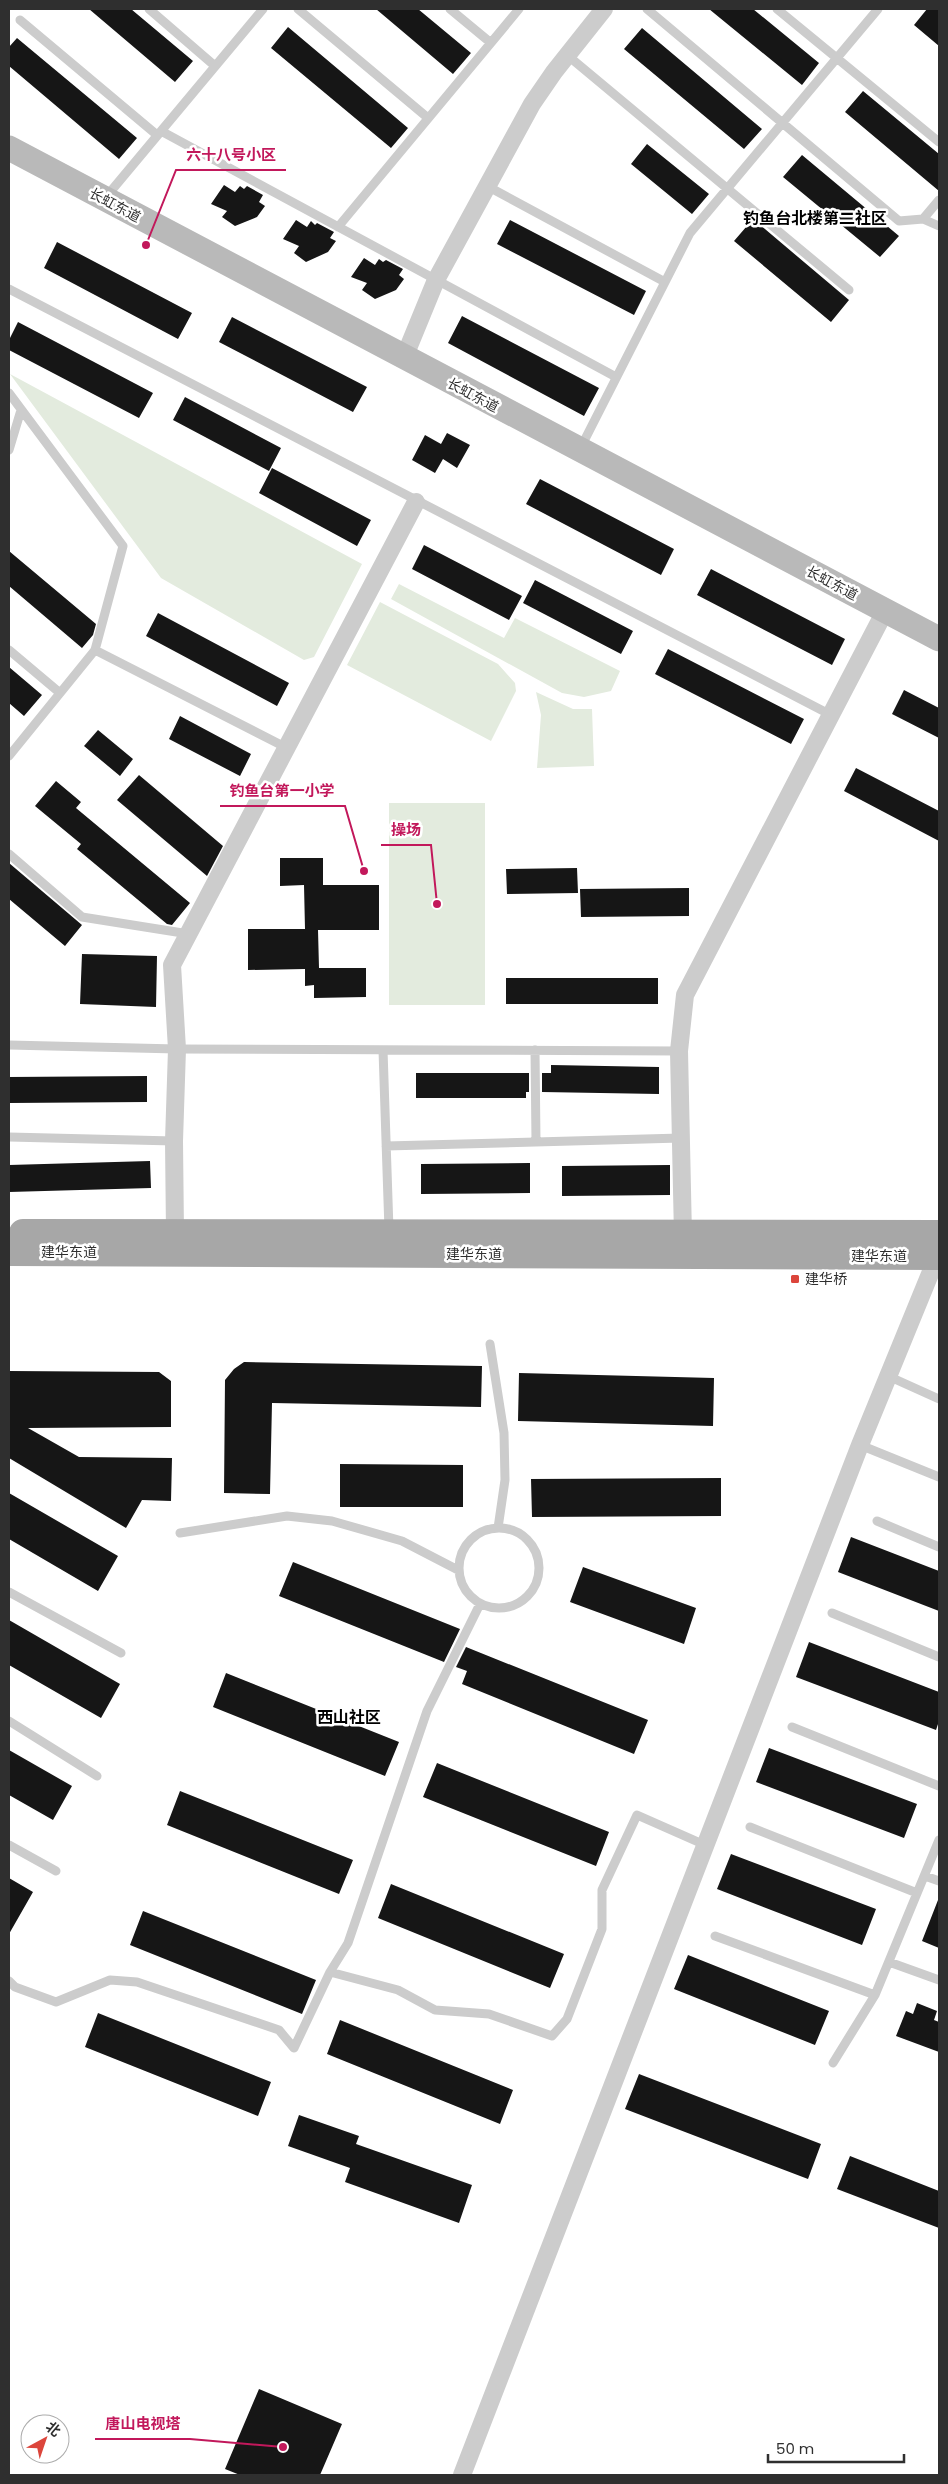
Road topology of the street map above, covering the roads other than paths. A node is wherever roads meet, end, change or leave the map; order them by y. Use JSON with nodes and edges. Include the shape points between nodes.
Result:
{"nodes":[{"id":1,"x":150,"y":9,"type":"edge"},
{"id":2,"x":263,"y":9,"type":"edge"},
{"id":3,"x":298,"y":9,"type":"edge"},
{"id":4,"x":450,"y":9,"type":"edge"},
{"id":5,"x":519,"y":9,"type":"edge"},
{"id":6,"x":604,"y":9,"type":"edge"},
{"id":7,"x":646,"y":9,"type":"edge"},
{"id":8,"x":777,"y":9,"type":"edge"},
{"id":9,"x":878,"y":9,"type":"edge"},
{"id":10,"x":20,"y":20,"type":"dead end"},
{"id":11,"x":491,"y":43,"type":"junction"},
{"id":12,"x":567,"y":55,"type":"junction"},
{"id":13,"x":837,"y":60,"type":"junction"},
{"id":14,"x":215,"y":66,"type":"junction"},
{"id":15,"x":428,"y":118,"type":"junction"},
{"id":16,"x":783,"y":125,"type":"junction"},
{"id":17,"x":159,"y":133,"type":"junction"},
{"id":18,"x":939,"y":142,"type":"edge"},
{"id":19,"x":9,"y":148,"type":"edge"},
{"id":20,"x":487,"y":186,"type":"junction"},
{"id":21,"x":727,"y":190,"type":"junction"},
{"id":22,"x":104,"y":199,"type":"junction"},
{"id":23,"x":939,"y":200,"type":"edge"},
{"id":24,"x":923,"y":219,"type":"junction"},
{"id":25,"x":939,"y":226,"type":"edge"},
{"id":26,"x":338,"y":227,"type":"junction"},
{"id":27,"x":436,"y":280,"type":"junction"},
{"id":28,"x":665,"y":282,"type":"junction"},
{"id":29,"x":9,"y":290,"type":"edge"},
{"id":30,"x":849,"y":290,"type":"dead end"},
{"id":31,"x":404,"y":358,"type":"junction"},
{"id":32,"x":616,"y":378,"type":"junction"},
{"id":33,"x":9,"y":393,"type":"edge"},
{"id":34,"x":22,"y":410,"type":"junction"},
{"id":35,"x":9,"y":450,"type":"edge"},
{"id":36,"x":579,"y":451,"type":"junction"},
{"id":37,"x":416,"y":502,"type":"junction"},
{"id":38,"x":885,"y":611,"type":"junction"},
{"id":39,"x":939,"y":639,"type":"edge"},
{"id":40,"x":9,"y":650,"type":"edge"},
{"id":41,"x":95,"y":650,"type":"junction"},
{"id":42,"x":60,"y":693,"type":"junction"},
{"id":43,"x":831,"y":716,"type":"junction"},
{"id":44,"x":287,"y":748,"type":"junction"},
{"id":45,"x":9,"y":756,"type":"edge"},
{"id":46,"x":9,"y":854,"type":"edge"},
{"id":47,"x":189,"y":934,"type":"junction"},
{"id":48,"x":9,"y":1045,"type":"edge"},
{"id":49,"x":177,"y":1049,"type":"junction"},
{"id":50,"x":383,"y":1050,"type":"junction"},
{"id":51,"x":535,"y":1050,"type":"junction"},
{"id":52,"x":679,"y":1051,"type":"junction"},
{"id":53,"x":9,"y":1137,"type":"edge"},
{"id":54,"x":681,"y":1138,"type":"junction"},
{"id":55,"x":174,"y":1141,"type":"junction"},
{"id":56,"x":536,"y":1142,"type":"junction"},
{"id":57,"x":386,"y":1146,"type":"junction"},
{"id":58,"x":9,"y":1233,"type":"edge"},
{"id":59,"x":175,"y":1233,"type":"junction"},
{"id":60,"x":389,"y":1234,"type":"junction"},
{"id":61,"x":683,"y":1236,"type":"junction"},
{"id":62,"x":939,"y":1250,"type":"edge"},
{"id":63,"x":9,"y":1252,"type":"edge"},
{"id":64,"x":490,"y":1344,"type":"dead end"},
{"id":65,"x":888,"y":1376,"type":"junction"},
{"id":66,"x":939,"y":1399,"type":"edge"},
{"id":67,"x":860,"y":1445,"type":"junction"},
{"id":68,"x":939,"y":1477,"type":"edge"},
{"id":69,"x":877,"y":1521,"type":"dead end"},
{"id":70,"x":498,"y":1528,"type":"junction"},
{"id":71,"x":180,"y":1533,"type":"dead end"},
{"id":72,"x":939,"y":1547,"type":"edge"},
{"id":73,"x":458,"y":1570,"type":"junction"},
{"id":74,"x":9,"y":1592,"type":"edge"},
{"id":75,"x":480,"y":1604,"type":"junction"},
{"id":76,"x":832,"y":1613,"type":"dead end"},
{"id":77,"x":121,"y":1653,"type":"dead end"},
{"id":78,"x":939,"y":1657,"type":"edge"},
{"id":79,"x":9,"y":1721,"type":"edge"},
{"id":80,"x":792,"y":1727,"type":"dead end"},
{"id":81,"x":98,"y":1776,"type":"dead end"},
{"id":82,"x":939,"y":1786,"type":"edge"},
{"id":83,"x":750,"y":1827,"type":"dead end"},
{"id":84,"x":939,"y":1840,"type":"edge"},
{"id":85,"x":9,"y":1845,"type":"edge"},
{"id":86,"x":705,"y":1845,"type":"junction"},
{"id":87,"x":56,"y":1872,"type":"dead end"},
{"id":88,"x":925,"y":1876,"type":"junction"},
{"id":89,"x":939,"y":1881,"type":"edge"},
{"id":90,"x":917,"y":1893,"type":"junction"},
{"id":91,"x":715,"y":1936,"type":"dead end"},
{"id":92,"x":889,"y":1962,"type":"junction"},
{"id":93,"x":330,"y":1972,"type":"junction"},
{"id":94,"x":939,"y":1980,"type":"edge"},
{"id":95,"x":9,"y":1981,"type":"edge"},
{"id":96,"x":875,"y":1994,"type":"junction"},
{"id":97,"x":832,"y":2063,"type":"dead end"},
{"id":98,"x":462,"y":2475,"type":"edge"}],
"edges":[{"from":1,"to":14,"type":"lane"},
{"from":2,"to":14,"type":"lane"},
{"from":3,"to":15,"type":"lane"},
{"from":4,"to":11,"type":"lane"},
{"from":5,"to":11,"type":"lane"},
{"from":6,"to":12,"type":"street"},
{"from":7,"to":16,"type":"lane"},
{"from":8,"to":13,"type":"lane"},
{"from":9,"to":13,"type":"lane"},
{"from":10,"to":17,"type":"lane"},
{"from":11,"to":15,"type":"lane"},
{"from":12,"to":20,"type":"street","via":[[532,104]]},
{"from":12,"to":21,"type":"lane"},
{"from":13,"to":16,"type":"lane"},
{"from":13,"to":18,"type":"lane"},
{"from":14,"to":17,"type":"lane"},
{"from":15,"to":26,"type":"lane"},
{"from":16,"to":21,"type":"lane"},
{"from":16,"to":24,"type":"lane","via":[[899,221]]},
{"from":17,"to":22,"type":"lane"},
{"from":17,"to":26,"type":"lane"},
{"from":19,"to":22,"type":"street","name":"长虹东道"},
{"from":20,"to":27,"type":"street"},
{"from":20,"to":28,"type":"lane"},
{"from":21,"to":28,"type":"lane","via":[[690,233]]},
{"from":21,"to":30,"type":"lane"},
{"from":22,"to":31,"type":"street","name":"长虹东道"},
{"from":23,"to":24,"type":"lane"},
{"from":24,"to":25,"type":"lane"},
{"from":26,"to":27,"type":"lane"},
{"from":27,"to":31,"type":"street"},
{"from":27,"to":32,"type":"lane"},
{"from":28,"to":32,"type":"lane"},
{"from":29,"to":37,"type":"lane"},
{"from":31,"to":36,"type":"street","name":"长虹东道"},
{"from":32,"to":36,"type":"lane"},
{"from":33,"to":34,"type":"lane"},
{"from":34,"to":35,"type":"lane"},
{"from":34,"to":41,"type":"lane","via":[[123,546]]},
{"from":36,"to":38,"type":"street","name":"长虹东道"},
{"from":37,"to":43,"type":"lane"},
{"from":37,"to":44,"type":"street"},
{"from":38,"to":39,"type":"street","name":"长虹东道"},
{"from":38,"to":43,"type":"street"},
{"from":40,"to":42,"type":"lane"},
{"from":41,"to":42,"type":"lane"},
{"from":41,"to":44,"type":"lane"},
{"from":42,"to":45,"type":"lane"},
{"from":43,"to":52,"type":"street","via":[[685,995]]},
{"from":44,"to":47,"type":"street"},
{"from":46,"to":47,"type":"lane","via":[[82,917]]},
{"from":47,"to":49,"type":"street","via":[[172,965]]},
{"from":48,"to":49,"type":"lane"},
{"from":49,"to":50,"type":"lane"},
{"from":49,"to":55,"type":"street"},
{"from":50,"to":51,"type":"lane"},
{"from":50,"to":57,"type":"lane"},
{"from":51,"to":52,"type":"lane"},
{"from":51,"to":56,"type":"lane"},
{"from":52,"to":54,"type":"street"},
{"from":53,"to":55,"type":"lane"},
{"from":54,"to":56,"type":"lane"},
{"from":54,"to":61,"type":"street"},
{"from":55,"to":59,"type":"street"},
{"from":56,"to":57,"type":"lane"},
{"from":57,"to":60,"type":"lane"},
{"from":58,"to":59,"type":"main road","name":"建华东道"},
{"from":59,"to":60,"type":"main road","name":"建华东道"},
{"from":60,"to":61,"type":"main road","name":"建华东道"},
{"from":61,"to":62,"type":"main road","name":"建华东道"},
{"from":62,"to":63,"type":"main road","name":"建华东道"},
{"from":62,"to":65,"type":"street"},
{"from":64,"to":70,"type":"lane","via":[[504,1433],[505,1480]]},
{"from":65,"to":66,"type":"lane"},
{"from":65,"to":67,"type":"street"},
{"from":67,"to":68,"type":"lane"},
{"from":67,"to":86,"type":"street"},
{"from":69,"to":72,"type":"lane"},
{"from":70,"to":73,"type":"lane","via":[[474,1536],[463,1551]]},
{"from":70,"to":75,"type":"lane","via":[[511,1530],[533,1545],[539,1558],[537,1584],[530,1596],[519,1604],[506,1608]]},
{"from":71,"to":73,"type":"lane","via":[[287,1516],[332,1521],[402,1541]]},
{"from":73,"to":75,"type":"lane","via":[[461,1584]]},
{"from":74,"to":77,"type":"lane"},
{"from":75,"to":93,"type":"lane","via":[[427,1711],[348,1943]]},
{"from":76,"to":78,"type":"lane"},
{"from":79,"to":81,"type":"lane"},
{"from":80,"to":82,"type":"lane"},
{"from":83,"to":90,"type":"lane"},
{"from":84,"to":88,"type":"lane"},
{"from":85,"to":87,"type":"lane"},
{"from":86,"to":93,"type":"lane","via":[[637,1815],[602,1890],[602,1929],[567,2019],[552,2036],[489,2014],[435,2010],[398,1990]]},
{"from":86,"to":98,"type":"street"},
{"from":88,"to":89,"type":"lane"},
{"from":88,"to":90,"type":"lane"},
{"from":90,"to":92,"type":"lane"},
{"from":91,"to":96,"type":"lane"},
{"from":92,"to":94,"type":"lane"},
{"from":92,"to":96,"type":"lane"},
{"from":93,"to":95,"type":"lane","via":[[294,2048],[279,2030],[137,1982],[110,1980],[56,2002],[14,1987]]},
{"from":96,"to":97,"type":"lane"}]}
